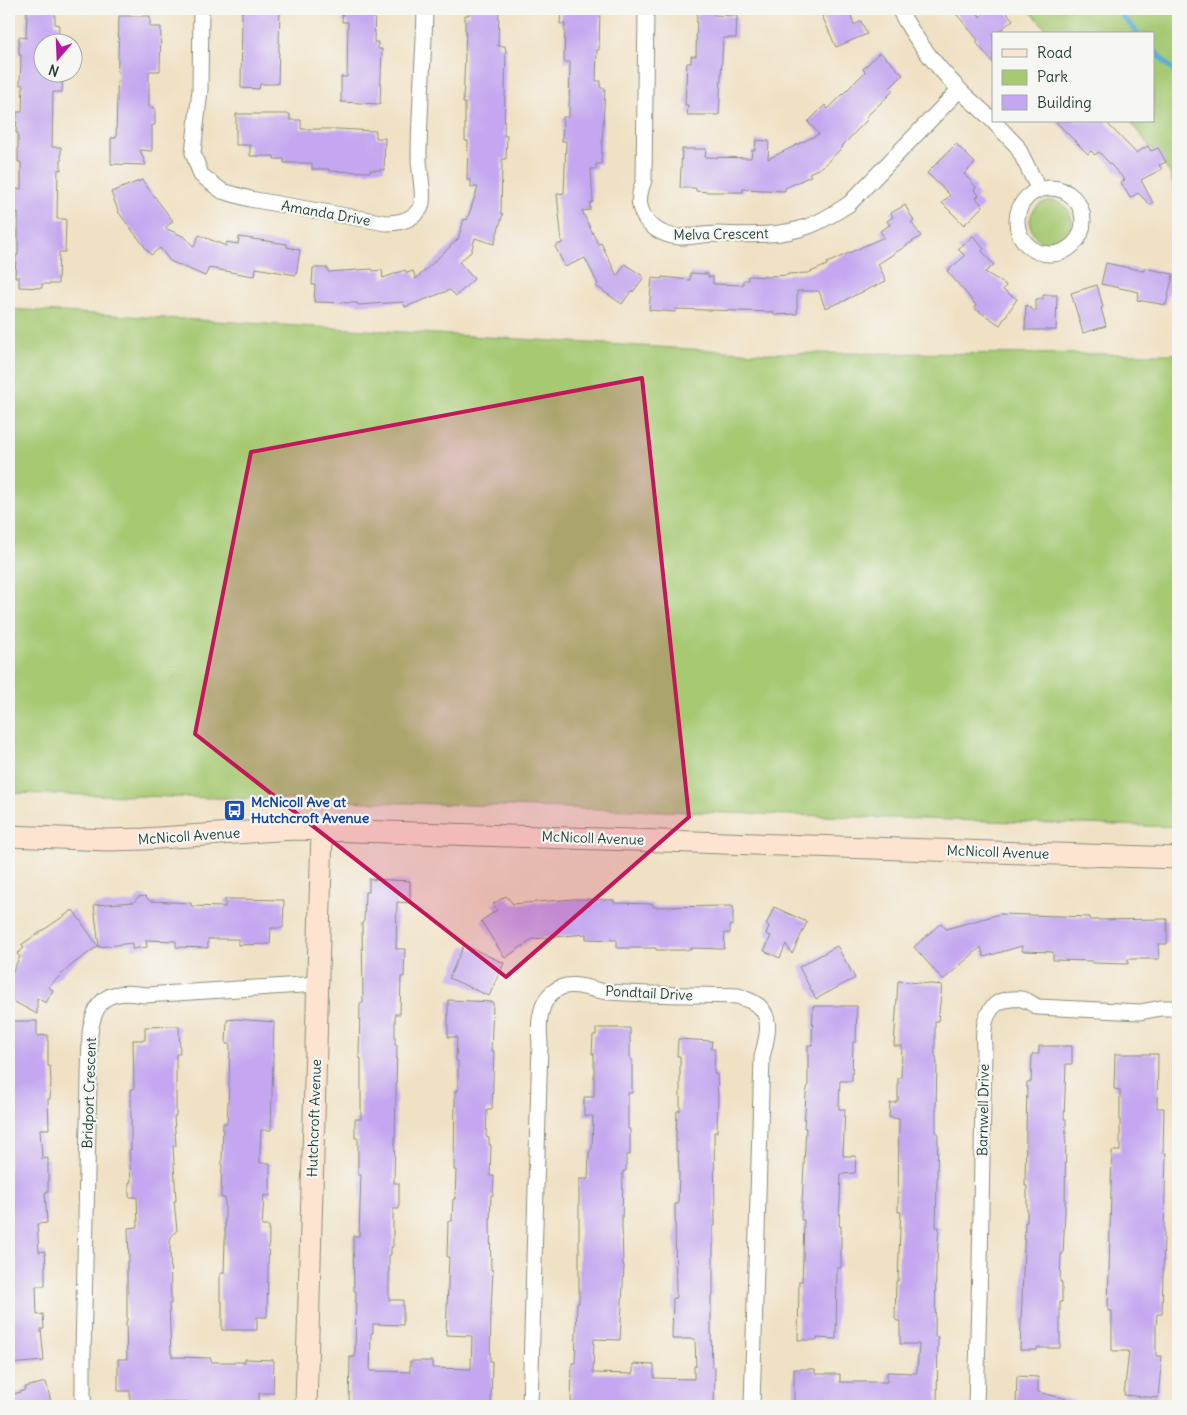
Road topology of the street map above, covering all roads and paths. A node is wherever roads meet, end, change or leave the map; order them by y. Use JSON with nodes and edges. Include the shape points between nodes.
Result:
{"nodes":[{"id":1,"x":201,"y":9,"type":"edge"},
{"id":2,"x":425,"y":9,"type":"edge"},
{"id":3,"x":646,"y":9,"type":"edge"},
{"id":4,"x":899,"y":9,"type":"edge"},
{"id":5,"x":959,"y":90,"type":"junction"},
{"id":6,"x":992,"y":120,"type":"edge"},
{"id":7,"x":994,"y":122,"type":"edge"},
{"id":8,"x":1040,"y":190,"type":"junction"},
{"id":9,"x":322,"y":830,"type":"junction"},
{"id":10,"x":9,"y":836,"type":"edge"},
{"id":11,"x":1178,"y":858,"type":"edge"},
{"id":12,"x":318,"y":984,"type":"junction"},
{"id":13,"x":1178,"y":1008,"type":"edge"},
{"id":14,"x":84,"y":1406,"type":"edge"},
{"id":15,"x":306,"y":1406,"type":"edge"},
{"id":16,"x":530,"y":1406,"type":"edge"},
{"id":17,"x":752,"y":1406,"type":"edge"},
{"id":18,"x":976,"y":1406,"type":"edge"}],
"edges":[{"from":1,"to":2,"type":"street","name":"Amanda Drive","via":[[200,90],[193,153],[201,175],[222,191],[250,199],[398,223],[420,209],[422,202],[419,160]]},
{"from":3,"to":5,"type":"street","name":"Melva Crescent","via":[[644,180],[640,206],[652,227],[666,235],[765,234],[808,227],[827,218],[849,204]]},
{"from":4,"to":5,"type":"street","via":[[906,23]]},
{"from":5,"to":6,"type":"street"},
{"from":7,"to":8,"type":"street","via":[[1017,146]]},
{"from":8,"to":8,"type":"street","via":[[1022,202],[1017,224],[1020,234],[1030,247],[1045,253],[1066,250],[1080,234],[1082,213],[1070,195],[1055,189]]},
{"from":9,"to":10,"type":"main road","name":"McNicoll Avenue","via":[[287,829],[144,840]]},
{"from":9,"to":11,"type":"main road","name":"McNicoll Avenue"},
{"from":9,"to":12,"type":"main road","name":"Hutchcroft Avenue"},
{"from":12,"to":14,"type":"street","name":"Bridport Crescent","via":[[145,995],[127,992],[114,995],[96,1007],[90,1033]]},
{"from":12,"to":15,"type":"main road","name":"Hutchcroft Avenue"},
{"from":13,"to":18,"type":"street","name":"Barnwell Drive","via":[[1140,1012],[1038,1007],[1023,999],[1007,999],[994,1005],[986,1018],[983,1031]]},
{"from":16,"to":17,"type":"street","name":"Pondtail Drive","via":[[538,1023],[542,1008],[552,994],[562,987],[577,986],[605,992],[738,996],[760,1007],[767,1018],[768,1034],[762,1057]]}]}
